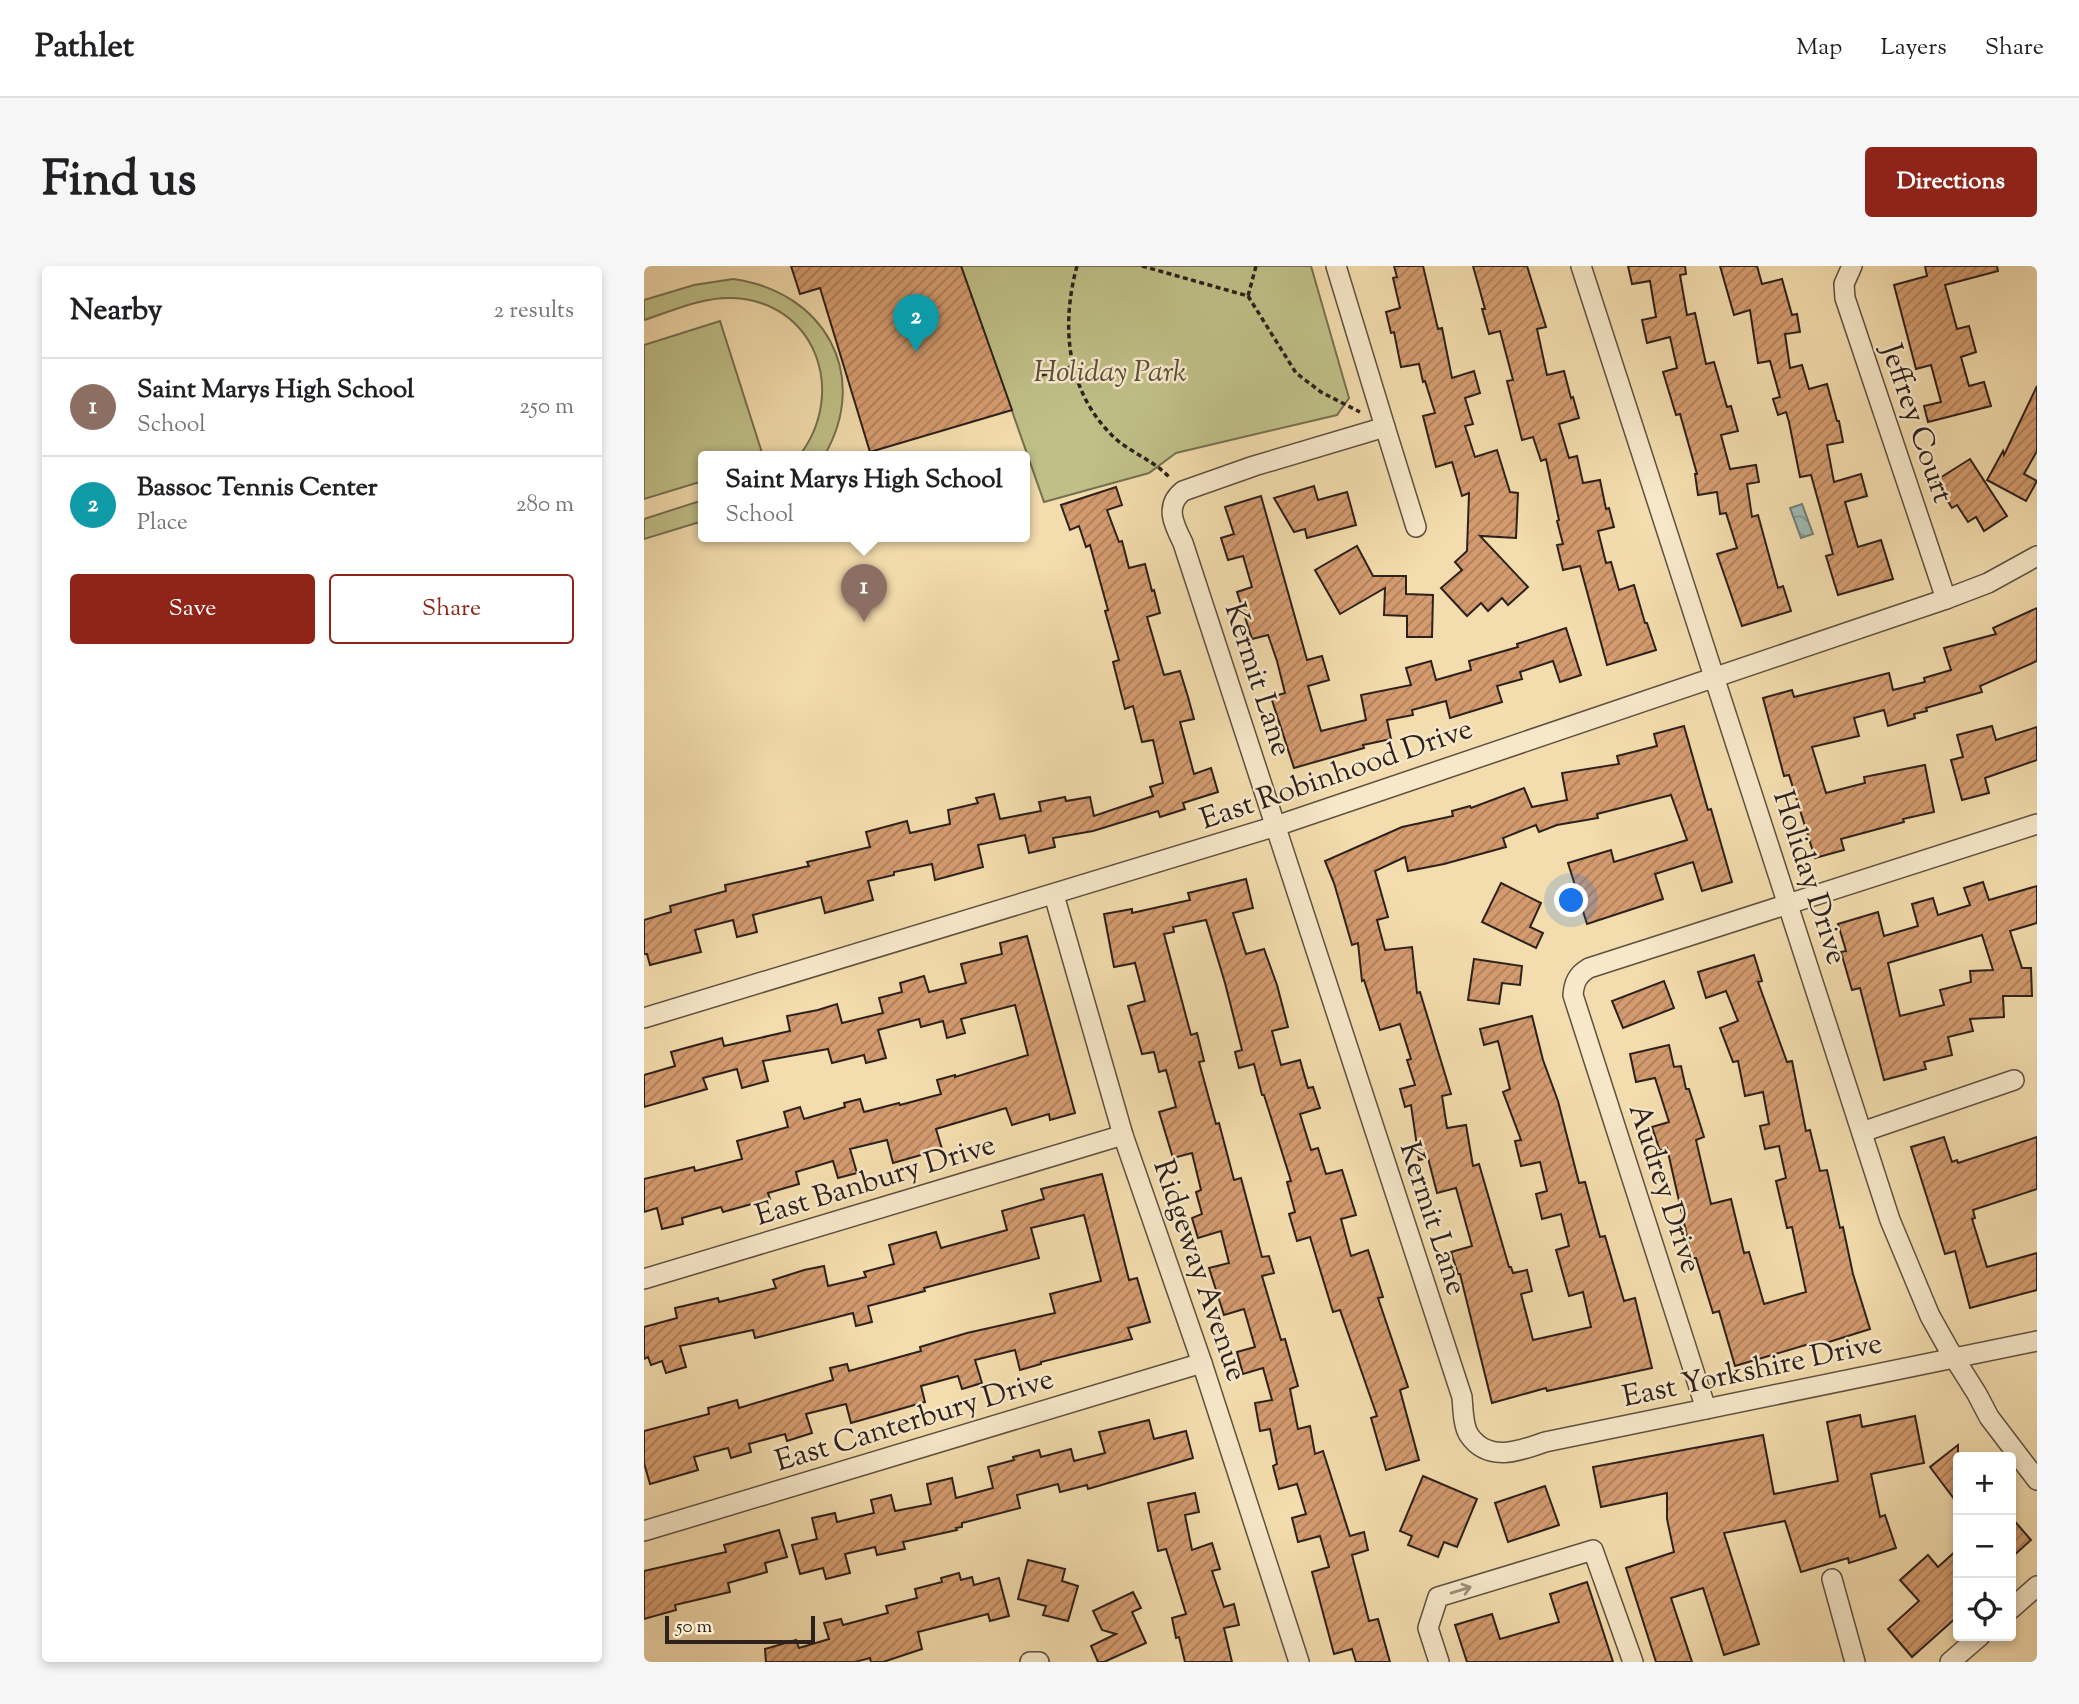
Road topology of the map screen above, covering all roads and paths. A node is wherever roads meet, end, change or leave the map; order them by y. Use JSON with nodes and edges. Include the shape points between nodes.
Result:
{"nodes":[{"id":1,"x":1077,"y":266,"type":"edge"},
{"id":2,"x":1142,"y":266,"type":"edge"},
{"id":3,"x":1256,"y":266,"type":"edge"},
{"id":4,"x":1336,"y":266,"type":"edge"},
{"id":5,"x":1581,"y":266,"type":"edge"},
{"id":6,"x":1852,"y":266,"type":"edge"},
{"id":7,"x":1248,"y":296,"type":"junction"},
{"id":8,"x":1074,"y":367,"type":"junction"},
{"id":9,"x":1042,"y":375,"type":"dead end"},
{"id":10,"x":1385,"y":427,"type":"junction"},
{"id":11,"x":1183,"y":491,"type":"junction"},
{"id":12,"x":1416,"y":527,"type":"dead end"},
{"id":13,"x":2037,"y":556,"type":"edge"},
{"id":14,"x":1946,"y":599,"type":"junction"},
{"id":15,"x":1714,"y":676,"type":"junction"},
{"id":16,"x":2037,"y":824,"type":"edge"},
{"id":17,"x":1276,"y":826,"type":"junction"},
{"id":18,"x":1054,"y":895,"type":"junction"},
{"id":19,"x":1789,"y":904,"type":"junction"},
{"id":20,"x":644,"y":1018,"type":"edge"},
{"id":21,"x":2014,"y":1080,"type":"dead end"},
{"id":22,"x":1862,"y":1132,"type":"junction"},
{"id":23,"x":1123,"y":1135,"type":"junction"},
{"id":24,"x":644,"y":1279,"type":"edge"},
{"id":25,"x":2037,"y":1341,"type":"edge"},
{"id":26,"x":1955,"y":1359,"type":"junction"},
{"id":27,"x":1202,"y":1363,"type":"junction"},
{"id":28,"x":1706,"y":1409,"type":"junction"},
{"id":29,"x":1480,"y":1446,"type":"joint"},
{"id":30,"x":2037,"y":1480,"type":"edge"},
{"id":31,"x":644,"y":1531,"type":"edge"},
{"id":32,"x":1832,"y":1580,"type":"dead end"},
{"id":33,"x":2037,"y":1586,"type":"edge"},
{"id":34,"x":2016,"y":1605,"type":"edge"},
{"id":35,"x":1974,"y":1641,"type":"edge"},
{"id":36,"x":1030,"y":1662,"type":"edge"},
{"id":37,"x":1039,"y":1662,"type":"edge"},
{"id":38,"x":1299,"y":1662,"type":"edge"},
{"id":39,"x":1439,"y":1662,"type":"edge"},
{"id":40,"x":1633,"y":1662,"type":"edge"},
{"id":41,"x":1855,"y":1662,"type":"edge"},
{"id":42,"x":1950,"y":1662,"type":"edge"}],
"edges":[{"from":1,"to":8,"type":"path","via":[[1068,319]]},
{"from":2,"to":7,"type":"path"},
{"from":3,"to":7,"type":"path"},
{"from":4,"to":10,"type":"street"},
{"from":5,"to":15,"type":"street","name":"Holiday Drive"},
{"from":6,"to":14,"type":"street","name":"Jeffrey Court","via":[[1844,284],[1845,298]]},
{"from":7,"to":10,"type":"path","via":[[1296,373]]},
{"from":8,"to":9,"type":"path"},
{"from":8,"to":11,"type":"path","via":[[1097,418],[1118,440],[1156,463]]},
{"from":10,"to":11,"type":"street"},
{"from":10,"to":12,"type":"street"},
{"from":11,"to":17,"type":"street","name":"Kermit Lane","via":[[1175,497],[1171,515]]},
{"from":13,"to":14,"type":"street","name":"East Robinhood Drive","via":[[1989,583]]},
{"from":14,"to":15,"type":"street","name":"East Robinhood Drive"},
{"from":15,"to":17,"type":"street","name":"East Robinhood Drive"},
{"from":15,"to":19,"type":"street","name":"Holiday Drive"},
{"from":16,"to":19,"type":"street"},
{"from":17,"to":18,"type":"street","name":"East Robinhood Drive"},
{"from":17,"to":29,"type":"street","name":"Kermit Lane","via":[[1462,1397],[1468,1434]]},
{"from":18,"to":20,"type":"street","name":"East Robinhood Drive"},
{"from":18,"to":23,"type":"street","name":"Ridgeway Avenue"},
{"from":19,"to":22,"type":"street","name":"Holiday Drive"},
{"from":19,"to":28,"type":"street","name":"Audrey Drive","via":[[1589,968],[1574,984],[1573,995]]},
{"from":21,"to":22,"type":"street"},
{"from":22,"to":26,"type":"street","name":"Holiday Drive","via":[[1909,1270]]},
{"from":23,"to":24,"type":"street","name":"East Banbury Drive"},
{"from":23,"to":27,"type":"street","name":"Ridgeway Avenue"},
{"from":25,"to":26,"type":"street","name":"East Yorkshire Drive"},
{"from":26,"to":28,"type":"street","name":"East Yorkshire Drive"},
{"from":26,"to":30,"type":"street","name":"Holiday Drive","via":[[1989,1417]]},
{"from":27,"to":31,"type":"street","name":"East Canterbury Drive"},
{"from":27,"to":38,"type":"street","name":"Ridgeway Avenue"},
{"from":28,"to":29,"type":"street","name":"East Yorkshire Drive","via":[[1502,1454]]},
{"from":32,"to":41,"type":"street"},
{"from":33,"to":34,"type":"street"},
{"from":35,"to":42,"type":"street"},
{"from":36,"to":37,"type":"street"},
{"from":39,"to":40,"type":"street","one_way":true,"via":[[1428,1628],[1438,1597],[1593,1550]]}]}
